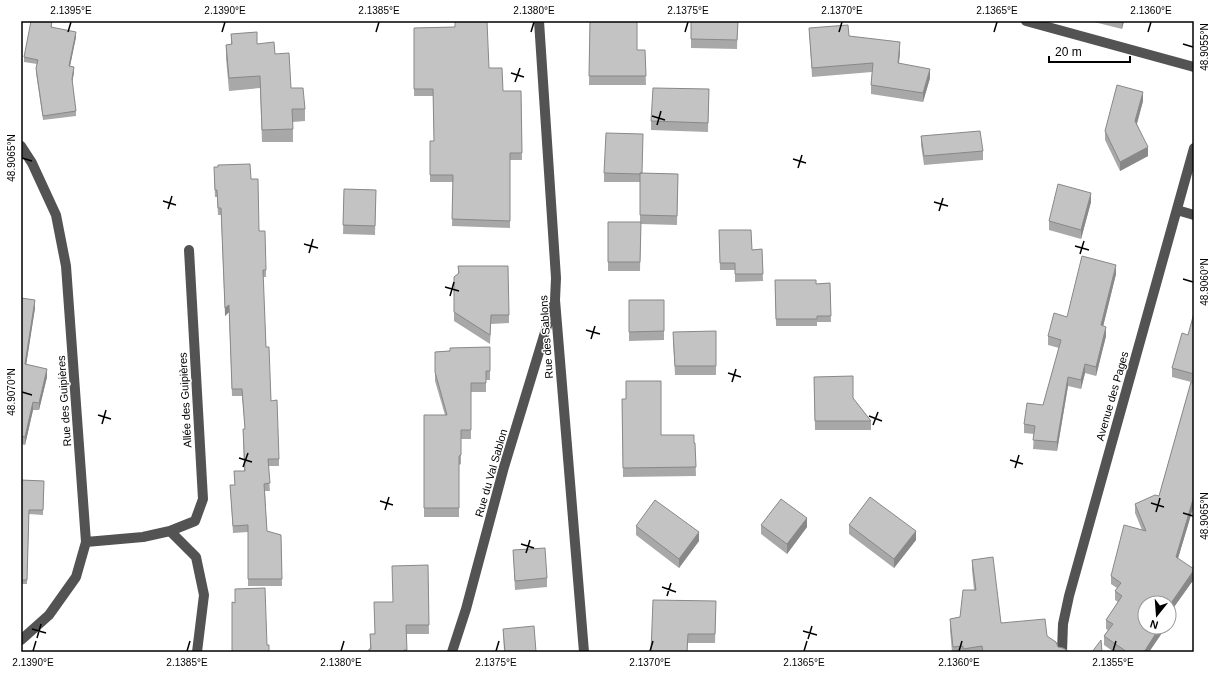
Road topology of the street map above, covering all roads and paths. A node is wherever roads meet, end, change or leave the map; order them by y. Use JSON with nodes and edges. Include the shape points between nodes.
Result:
{"nodes":[{"id":1,"x":539,"y":21,"type":"edge"},
{"id":2,"x":1026,"y":21,"type":"edge"},
{"id":3,"x":1194,"y":67,"type":"edge"},
{"id":4,"x":21,"y":146,"type":"edge"},
{"id":5,"x":1194,"y":148,"type":"edge"},
{"id":6,"x":1177,"y":210,"type":"junction"},
{"id":7,"x":1194,"y":215,"type":"edge"},
{"id":8,"x":189,"y":250,"type":"dead end"},
{"id":9,"x":554,"y":300,"type":"junction"},
{"id":10,"x":170,"y":531,"type":"junction"},
{"id":11,"x":86,"y":542,"type":"junction"},
{"id":12,"x":21,"y":640,"type":"edge"},
{"id":13,"x":197,"y":652,"type":"edge"},
{"id":14,"x":452,"y":652,"type":"edge"},
{"id":15,"x":584,"y":652,"type":"edge"},
{"id":16,"x":1062,"y":652,"type":"edge"}],
"edges":[{"from":1,"to":9,"type":"street","name":"Rue des Sablons","via":[[556,278]]},
{"from":2,"to":3,"type":"street"},
{"from":4,"to":11,"type":"street","name":"Rue des Guipières","via":[[32,163],[56,215],[66,266]]},
{"from":5,"to":6,"type":"street","name":"Avenue des Pages"},
{"from":6,"to":7,"type":"street"},
{"from":6,"to":16,"type":"street","name":"Avenue des Pages","via":[[1069,596],[1063,624]]},
{"from":8,"to":10,"type":"street","name":"Allée des Guipières","via":[[203,499],[195,521]]},
{"from":9,"to":14,"type":"street","name":"Rue du Val Sablon"},
{"from":9,"to":15,"type":"street","name":"Rue des Sablons"},
{"from":10,"to":11,"type":"street","name":"Allée des Guipières","via":[[143,538]]},
{"from":10,"to":13,"type":"street","via":[[196,557],[204,595]]},
{"from":11,"to":12,"type":"street","name":"Rue des Guipières","via":[[76,577],[49,615]]}]}
